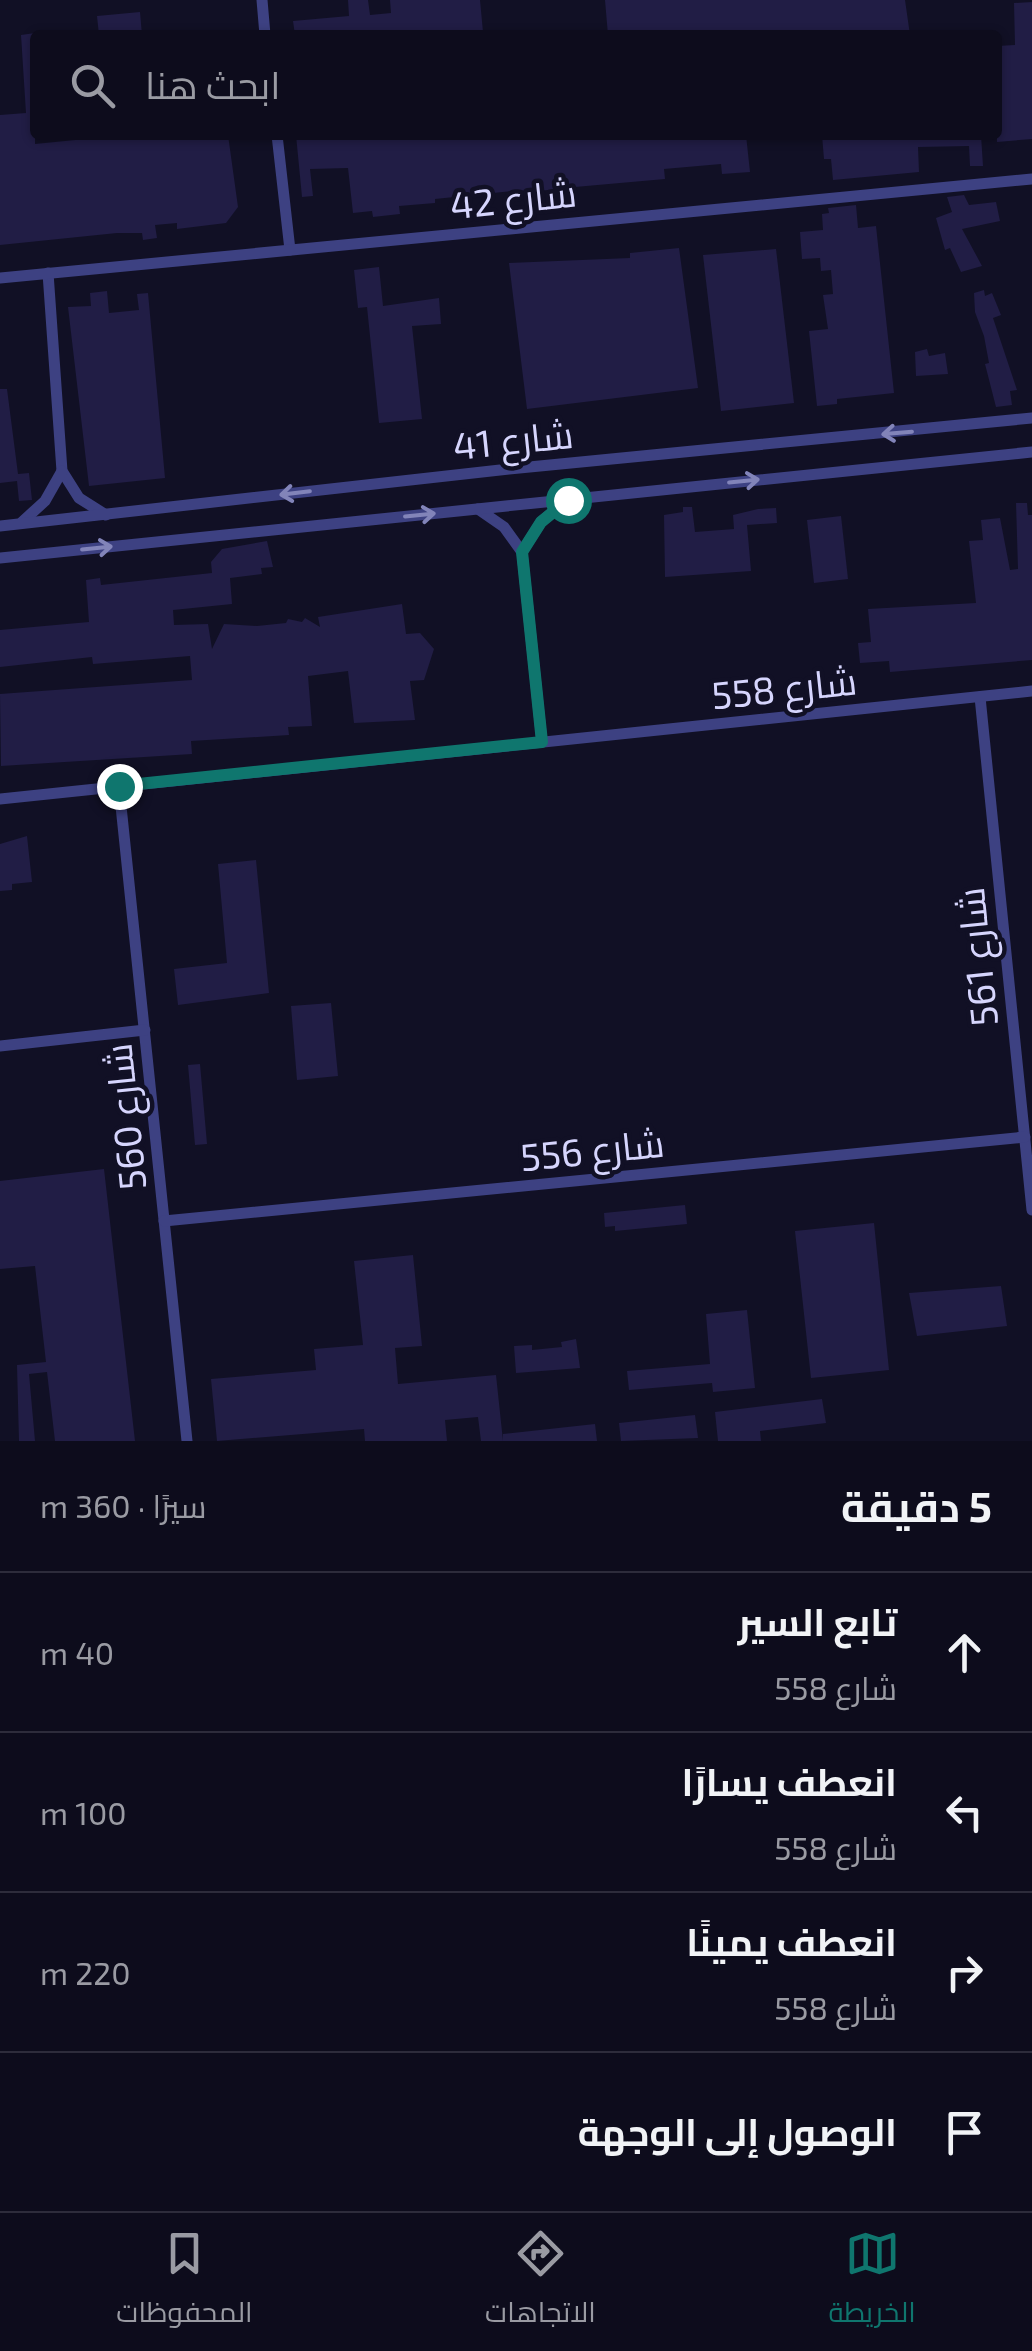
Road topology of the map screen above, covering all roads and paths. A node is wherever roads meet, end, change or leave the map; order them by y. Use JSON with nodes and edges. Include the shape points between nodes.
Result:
{"nodes":[{"id":1,"x":261,"y":0,"type":"edge"},
{"id":2,"x":264,"y":30,"type":"edge"},
{"id":3,"x":277,"y":140,"type":"edge"},
{"id":4,"x":1032,"y":179,"type":"edge"},
{"id":5,"x":290,"y":250,"type":"junction"},
{"id":6,"x":48,"y":273,"type":"junction"},
{"id":7,"x":0,"y":278,"type":"edge"},
{"id":8,"x":1032,"y":418,"type":"edge"},
{"id":9,"x":1032,"y":452,"type":"edge"},
{"id":10,"x":62,"y":471,"type":"junction"},
{"id":11,"x":568,"y":500,"type":"junction"},
{"id":12,"x":478,"y":509,"type":"junction"},
{"id":13,"x":106,"y":515,"type":"junction"},
{"id":14,"x":19,"y":524,"type":"junction"},
{"id":15,"x":0,"y":526,"type":"edge"},
{"id":16,"x":522,"y":552,"type":"junction"},
{"id":17,"x":0,"y":558,"type":"edge"},
{"id":18,"x":1032,"y":692,"type":"edge"},
{"id":19,"x":980,"y":697,"type":"junction"},
{"id":20,"x":542,"y":742,"type":"junction"},
{"id":21,"x":119,"y":786,"type":"junction"},
{"id":22,"x":0,"y":799,"type":"edge"},
{"id":23,"x":145,"y":1030,"type":"junction"},
{"id":24,"x":0,"y":1046,"type":"edge"},
{"id":25,"x":1024,"y":1137,"type":"junction"},
{"id":26,"x":1032,"y":1210,"type":"edge"},
{"id":27,"x":164,"y":1221,"type":"junction"},
{"id":28,"x":187,"y":1441,"type":"edge"}],
"edges":[{"from":1,"to":2,"type":"street"},
{"from":3,"to":5,"type":"street"},
{"from":4,"to":5,"type":"street","name":"شارع 42"},
{"from":5,"to":6,"type":"street","name":"شارع 42"},
{"from":6,"to":7,"type":"street","name":"شارع 42"},
{"from":6,"to":10,"type":"street"},
{"from":8,"to":13,"type":"street","name":"شارع 41","one_way":true},
{"from":11,"to":9,"type":"street","name":"شارع 41","one_way":true},
{"from":10,"to":13,"type":"street","via":[[79,498]]},
{"from":10,"to":14,"type":"street","via":[[45,502]]},
{"from":11,"to":12,"type":"street","name":"شارع 41"},
{"from":11,"to":16,"type":"street","via":[[541,522]]},
{"from":12,"to":16,"type":"street","via":[[504,526]]},
{"from":17,"to":12,"type":"street","name":"شارع 41","one_way":true},
{"from":13,"to":14,"type":"street","name":"شارع 41"},
{"from":14,"to":15,"type":"street","name":"شارع 41"},
{"from":16,"to":20,"type":"street"},
{"from":18,"to":19,"type":"street","name":"شارع 558"},
{"from":19,"to":20,"type":"street","name":"شارع 558"},
{"from":19,"to":25,"type":"street","name":"شارع 561"},
{"from":20,"to":21,"type":"street","name":"شارع 558"},
{"from":21,"to":22,"type":"street","name":"شارع 558"},
{"from":21,"to":23,"type":"street","name":"شارع 560"},
{"from":23,"to":24,"type":"street"},
{"from":23,"to":27,"type":"street","name":"شارع 560"},
{"from":25,"to":26,"type":"street","name":"شارع 561"},
{"from":25,"to":27,"type":"street","name":"شارع 556"},
{"from":27,"to":28,"type":"street","name":"شارع 560"}]}
